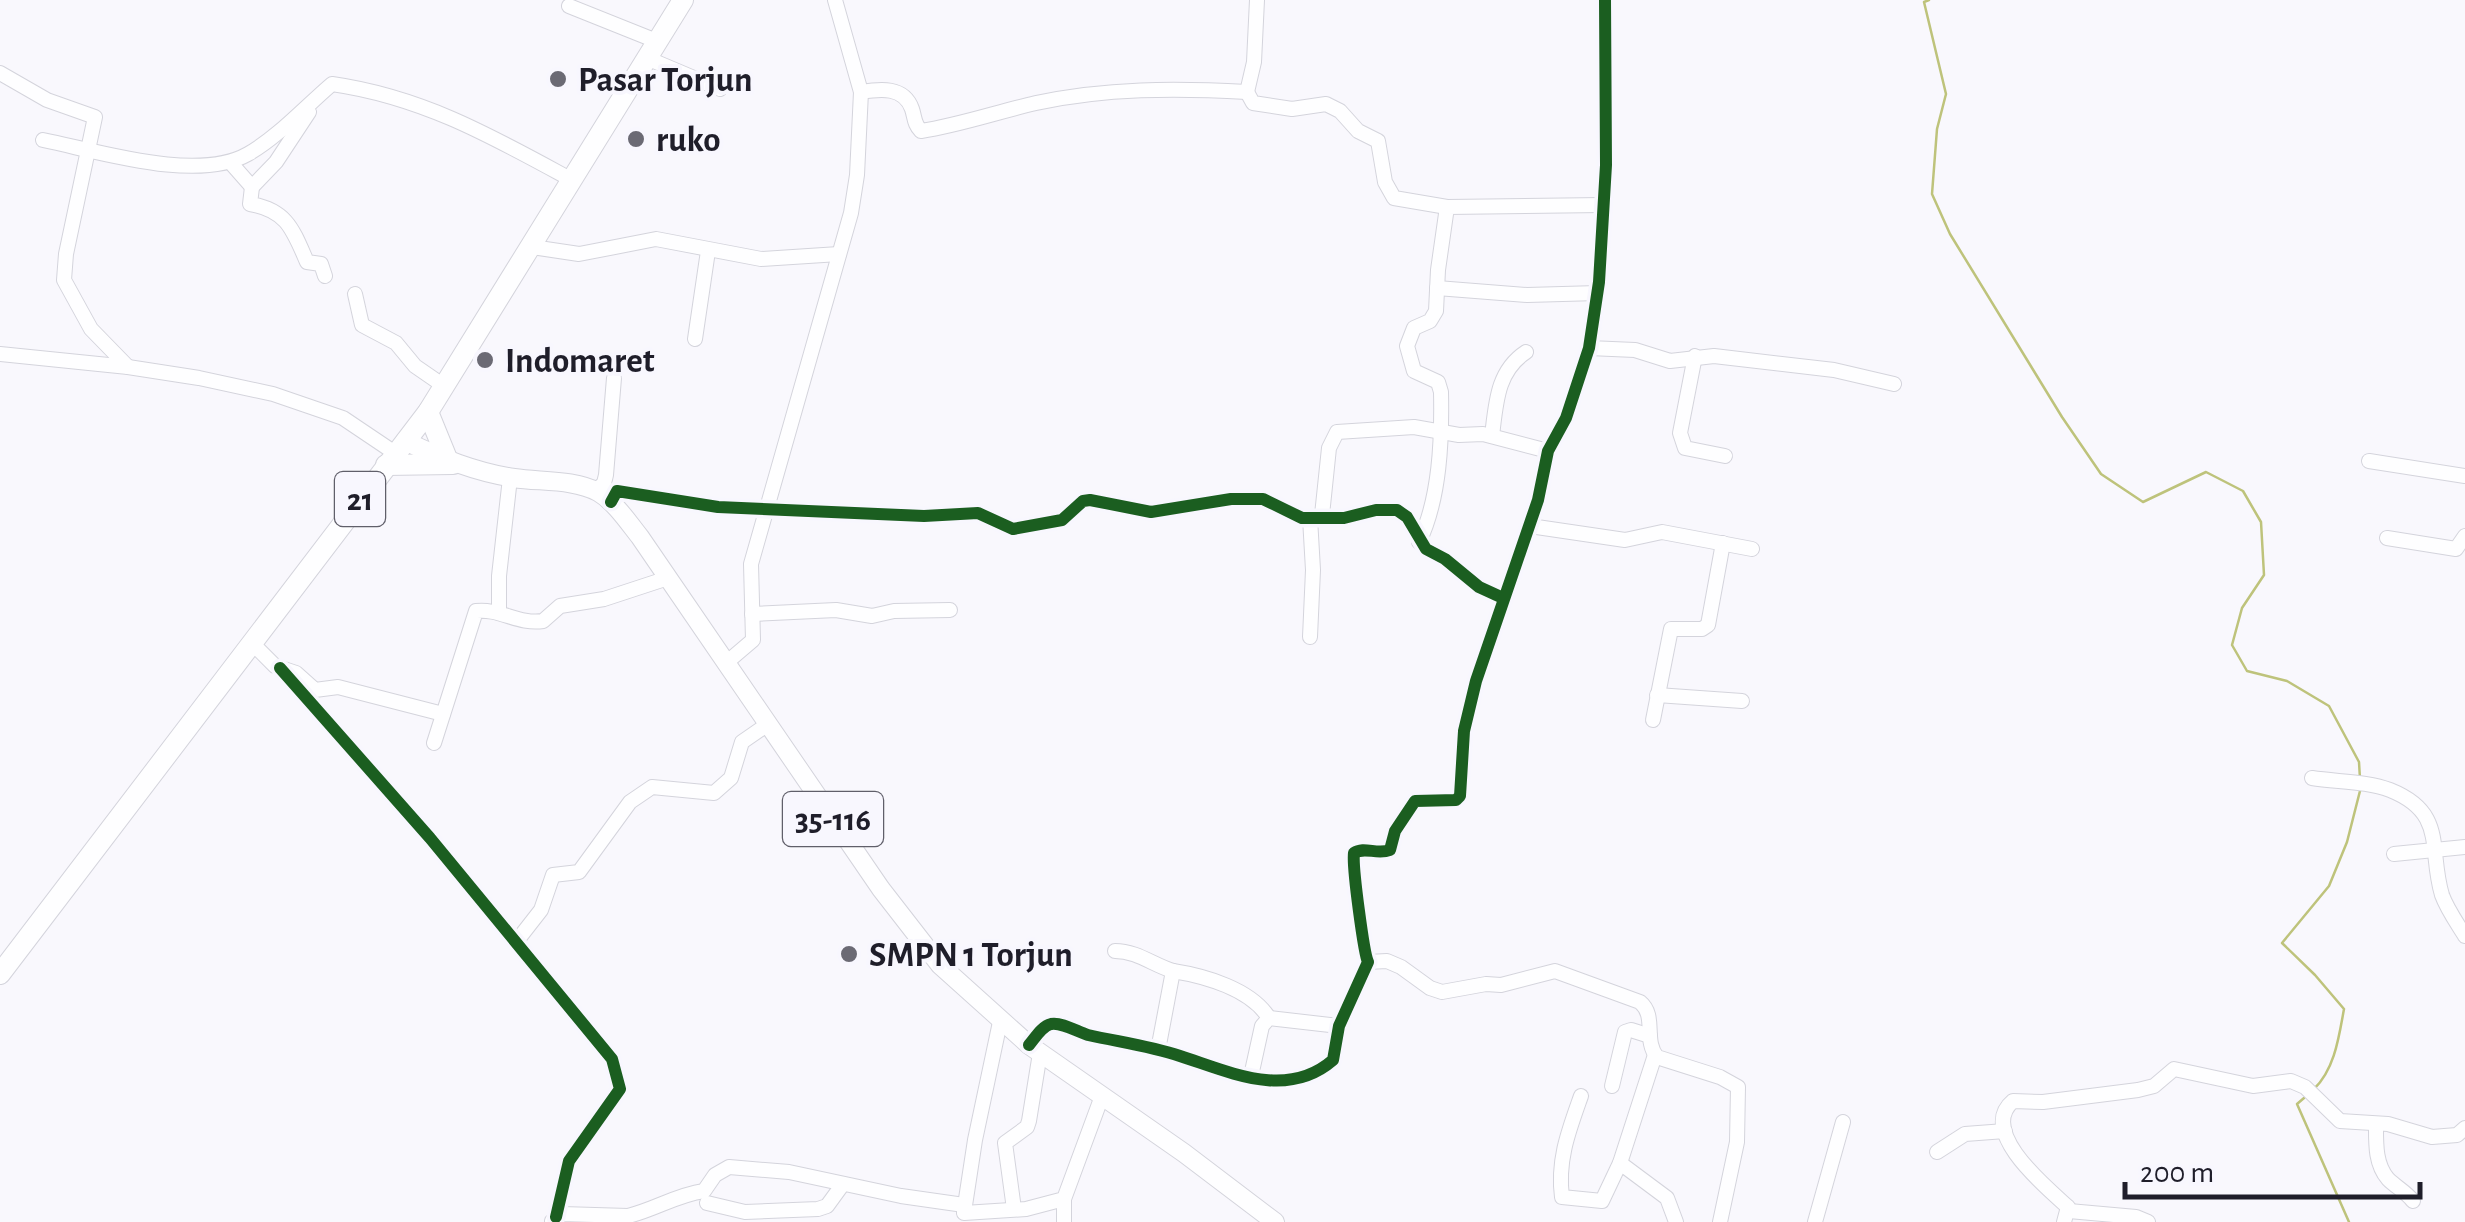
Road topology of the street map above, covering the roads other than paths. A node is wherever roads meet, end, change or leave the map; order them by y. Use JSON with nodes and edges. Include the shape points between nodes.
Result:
{"nodes":[{"id":1,"x":683,"y":0,"type":"edge"},
{"id":2,"x":835,"y":0,"type":"edge"},
{"id":3,"x":1257,"y":0,"type":"edge"},
{"id":4,"x":1605,"y":0,"type":"edge"},
{"id":5,"x":569,"y":6,"type":"dead end"},
{"id":6,"x":654,"y":50,"type":"junction"},
{"id":7,"x":0,"y":73,"type":"edge"},
{"id":8,"x":332,"y":84,"type":"junction"},
{"id":9,"x":720,"y":89,"type":"dead end"},
{"id":10,"x":861,"y":92,"type":"junction"},
{"id":11,"x":1246,"y":92,"type":"junction"},
{"id":12,"x":43,"y":140,"type":"dead end"},
{"id":13,"x":88,"y":149,"type":"junction"},
{"id":14,"x":230,"y":162,"type":"junction"},
{"id":15,"x":572,"y":180,"type":"junction"},
{"id":16,"x":252,"y":187,"type":"junction"},
{"id":17,"x":1603,"y":206,"type":"junction"},
{"id":18,"x":1447,"y":207,"type":"junction"},
{"id":19,"x":532,"y":247,"type":"junction"},
{"id":20,"x":708,"y":251,"type":"junction"},
{"id":21,"x":839,"y":254,"type":"junction"},
{"id":22,"x":325,"y":276,"type":"dead end"},
{"id":23,"x":1437,"y":288,"type":"junction"},
{"id":24,"x":1598,"y":293,"type":"junction"},
{"id":25,"x":355,"y":294,"type":"dead end"},
{"id":26,"x":695,"y":340,"type":"dead end"},
{"id":27,"x":1589,"y":348,"type":"junction"},
{"id":28,"x":1526,"y":352,"type":"dead end"},
{"id":29,"x":0,"y":354,"type":"edge"},
{"id":30,"x":1695,"y":356,"type":"junction"},
{"id":31,"x":128,"y":367,"type":"junction"},
{"id":32,"x":614,"y":378,"type":"dead end"},
{"id":33,"x":1894,"y":384,"type":"dead end"},
{"id":34,"x":444,"y":386,"type":"junction"},
{"id":35,"x":428,"y":412,"type":"junction"},
{"id":36,"x":1440,"y":433,"type":"junction"},
{"id":37,"x":1492,"y":436,"type":"junction"},
{"id":38,"x":1548,"y":450,"type":"junction"},
{"id":39,"x":395,"y":453,"type":"junction"},
{"id":40,"x":1725,"y":456,"type":"dead end"},
{"id":41,"x":2369,"y":461,"type":"dead end"},
{"id":42,"x":450,"y":462,"type":"junction"},
{"id":43,"x":2465,"y":476,"type":"edge"},
{"id":44,"x":510,"y":478,"type":"junction"},
{"id":45,"x":604,"y":497,"type":"junction"},
{"id":46,"x":766,"y":510,"type":"junction"},
{"id":47,"x":1316,"y":517,"type":"junction"},
{"id":48,"x":1530,"y":526,"type":"junction"},
{"id":49,"x":2465,"y":536,"type":"edge"},
{"id":50,"x":2387,"y":538,"type":"dead end"},
{"id":51,"x":1420,"y":542,"type":"junction"},
{"id":52,"x":1723,"y":543,"type":"junction"},
{"id":53,"x":1752,"y":549,"type":"dead end"},
{"id":54,"x":668,"y":578,"type":"junction"},
{"id":55,"x":1503,"y":598,"type":"junction"},
{"id":56,"x":950,"y":610,"type":"dead end"},
{"id":57,"x":498,"y":613,"type":"junction"},
{"id":58,"x":752,"y":614,"type":"junction"},
{"id":59,"x":1310,"y":637,"type":"dead end"},
{"id":60,"x":252,"y":644,"type":"junction"},
{"id":61,"x":726,"y":662,"type":"junction"},
{"id":62,"x":280,"y":668,"type":"junction"},
{"id":63,"x":1657,"y":694,"type":"junction"},
{"id":64,"x":1742,"y":700,"type":"dead end"},
{"id":65,"x":443,"y":714,"type":"junction"},
{"id":66,"x":1653,"y":720,"type":"dead end"},
{"id":67,"x":768,"y":724,"type":"junction"},
{"id":68,"x":434,"y":743,"type":"dead end"},
{"id":69,"x":2312,"y":778,"type":"dead end"},
{"id":70,"x":2465,"y":847,"type":"edge"},
{"id":71,"x":2436,"y":850,"type":"junction"},
{"id":72,"x":2394,"y":854,"type":"dead end"},
{"id":73,"x":2465,"y":936,"type":"edge"},
{"id":74,"x":516,"y":942,"type":"junction"},
{"id":75,"x":1115,"y":951,"type":"dead end"},
{"id":76,"x":1368,"y":962,"type":"junction"},
{"id":77,"x":1173,"y":971,"type":"junction"},
{"id":78,"x":0,"y":974,"type":"edge"},
{"id":79,"x":1269,"y":1018,"type":"junction"},
{"id":80,"x":1000,"y":1022,"type":"junction"},
{"id":81,"x":1339,"y":1026,"type":"junction"},
{"id":82,"x":1650,"y":1036,"type":"junction"},
{"id":83,"x":1035,"y":1049,"type":"junction"},
{"id":84,"x":1158,"y":1050,"type":"junction"},
{"id":85,"x":1655,"y":1055,"type":"junction"},
{"id":86,"x":1251,"y":1076,"type":"junction"},
{"id":87,"x":1612,"y":1086,"type":"dead end"},
{"id":88,"x":1102,"y":1096,"type":"junction"},
{"id":89,"x":1582,"y":1096,"type":"dead end"},
{"id":90,"x":1843,"y":1122,"type":"dead end"},
{"id":91,"x":2376,"y":1124,"type":"junction"},
{"id":92,"x":2465,"y":1128,"type":"edge"},
{"id":93,"x":2004,"y":1131,"type":"junction"},
{"id":94,"x":1937,"y":1152,"type":"dead end"},
{"id":95,"x":1620,"y":1163,"type":"junction"},
{"id":96,"x":843,"y":1184,"type":"junction"},
{"id":97,"x":706,"y":1197,"type":"junction"},
{"id":98,"x":1064,"y":1200,"type":"junction"},
{"id":99,"x":2413,"y":1201,"type":"dead end"},
{"id":100,"x":1014,"y":1210,"type":"junction"},
{"id":101,"x":964,"y":1213,"type":"edge"},
{"id":102,"x":993,"y":1216,"type":"edge"},
{"id":103,"x":2067,"y":1216,"type":"edge"},
{"id":104,"x":554,"y":1219,"type":"edge"},
{"id":105,"x":711,"y":1222,"type":"edge"},
{"id":106,"x":1064,"y":1222,"type":"edge"},
{"id":107,"x":1275,"y":1222,"type":"edge"},
{"id":108,"x":1676,"y":1222,"type":"edge"},
{"id":109,"x":1720,"y":1222,"type":"edge"},
{"id":110,"x":1814,"y":1222,"type":"edge"},
{"id":111,"x":2148,"y":1222,"type":"edge"}],
"edges":[{"from":1,"to":6,"type":"highway","number":"21"},
{"from":2,"to":10,"type":"street"},
{"from":3,"to":11,"type":"street"},
{"from":4,"to":17,"type":"street"},
{"from":5,"to":6,"type":"street"},
{"from":6,"to":9,"type":"street"},
{"from":6,"to":15,"type":"highway","number":"21"},
{"from":7,"to":13,"type":"street","via":[[95,117]]},
{"from":8,"to":14,"type":"street"},
{"from":8,"to":15,"type":"street","via":[[427,107]]},
{"from":8,"to":16,"type":"street"},
{"from":10,"to":11,"type":"street","via":[[901,94],[921,131],[1091,94],[1165,88]]},
{"from":10,"to":21,"type":"street","via":[[857,175]]},
{"from":11,"to":18,"type":"street","via":[[1263,106],[1335,108],[1378,141],[1394,198]]},
{"from":12,"to":13,"type":"street"},
{"from":13,"to":14,"type":"street","via":[[182,166]]},
{"from":13,"to":31,"type":"street","via":[[64,280],[91,329]]},
{"from":14,"to":16,"type":"street"},
{"from":15,"to":19,"type":"highway","number":"21"},
{"from":16,"to":22,"type":"street","via":[[250,204],[272,207],[292,228],[307,262],[321,264]]},
{"from":17,"to":18,"type":"street"},
{"from":17,"to":24,"type":"street"},
{"from":18,"to":23,"type":"street"},
{"from":19,"to":20,"type":"street","via":[[579,254],[656,239]]},
{"from":19,"to":34,"type":"highway","number":"21"},
{"from":20,"to":21,"type":"street","via":[[762,259]]},
{"from":20,"to":26,"type":"street"},
{"from":21,"to":46,"type":"street"},
{"from":23,"to":24,"type":"street"},
{"from":23,"to":36,"type":"street","via":[[1434,318],[1414,328],[1407,346],[1414,371],[1438,382]]},
{"from":24,"to":27,"type":"street"},
{"from":25,"to":34,"type":"street","via":[[362,325],[396,344]]},
{"from":27,"to":30,"type":"street","via":[[1635,350],[1670,361]]},
{"from":27,"to":38,"type":"street"},
{"from":28,"to":37,"type":"street","via":[[1508,366]]},
{"from":29,"to":31,"type":"street"},
{"from":30,"to":33,"type":"street","via":[[1834,370]]},
{"from":30,"to":40,"type":"street","via":[[1682,443]]},
{"from":31,"to":39,"type":"street","via":[[323,410]]},
{"from":32,"to":45,"type":"street"},
{"from":34,"to":35,"type":"highway","number":"21"},
{"from":35,"to":39,"type":"highway","number":"21"},
{"from":35,"to":42,"type":"highway"},
{"from":36,"to":37,"type":"street"},
{"from":36,"to":47,"type":"street","via":[[1398,426],[1337,432]]},
{"from":36,"to":51,"type":"street"},
{"from":37,"to":38,"type":"street"},
{"from":38,"to":48,"type":"street"},
{"from":39,"to":42,"type":"highway"},
{"from":39,"to":42,"type":"main road"},
{"from":39,"to":60,"type":"highway","number":"21"},
{"from":41,"to":43,"type":"street"},
{"from":42,"to":44,"type":"main road"},
{"from":44,"to":45,"type":"main road"},
{"from":44,"to":57,"type":"street"},
{"from":45,"to":46,"type":"street","via":[[617,492]]},
{"from":45,"to":54,"type":"main road","number":"35-116"},
{"from":46,"to":47,"type":"street","via":[[978,513],[1014,529],[1062,520],[1090,500],[1151,512],[1264,499],[1290,514]]},
{"from":46,"to":58,"type":"street","via":[[752,564]]},
{"from":47,"to":51,"type":"street","via":[[1397,510]]},
{"from":47,"to":59,"type":"street"},
{"from":48,"to":52,"type":"street","via":[[1625,540],[1662,532]]},
{"from":48,"to":55,"type":"street"},
{"from":49,"to":50,"type":"street","via":[[2456,548]]},
{"from":51,"to":55,"type":"street"},
{"from":52,"to":53,"type":"street"},
{"from":52,"to":63,"type":"street","via":[[1708,624],[1671,629]]},
{"from":54,"to":57,"type":"street","via":[[560,606],[544,621]]},
{"from":54,"to":61,"type":"main road","number":"35-116"},
{"from":55,"to":76,"type":"street","via":[[1464,732],[1460,796],[1415,801],[1390,850],[1354,854]]},
{"from":56,"to":58,"type":"street"},
{"from":57,"to":65,"type":"street","via":[[480,609],[472,615]]},
{"from":58,"to":61,"type":"street","via":[[753,640]]},
{"from":60,"to":62,"type":"street"},
{"from":60,"to":78,"type":"highway","number":"21"},
{"from":61,"to":67,"type":"main road","number":"35-116"},
{"from":62,"to":65,"type":"street","via":[[320,691],[333,686]]},
{"from":62,"to":74,"type":"street"},
{"from":63,"to":64,"type":"street"},
{"from":63,"to":66,"type":"street"},
{"from":65,"to":68,"type":"street"},
{"from":67,"to":74,"type":"street","via":[[742,742],[731,778],[714,793],[652,787],[630,802],[579,872],[553,876],[541,910]]},
{"from":67,"to":80,"type":"main road","number":"35-116","via":[[922,945]]},
{"from":69,"to":71,"type":"street","via":[[2387,788],[2412,801],[2428,816]]},
{"from":70,"to":71,"type":"street"},
{"from":71,"to":72,"type":"street"},
{"from":71,"to":73,"type":"street","via":[[2442,896]]},
{"from":74,"to":104,"type":"street","via":[[612,1059],[620,1089],[569,1161]]},
{"from":75,"to":77,"type":"street"},
{"from":76,"to":81,"type":"street"},
{"from":76,"to":82,"type":"street","via":[[1401,967],[1442,992],[1568,974],[1640,1002],[1649,1013]]},
{"from":77,"to":79,"type":"street","via":[[1228,987]]},
{"from":77,"to":84,"type":"street"},
{"from":79,"to":81,"type":"street"},
{"from":79,"to":86,"type":"street"},
{"from":80,"to":83,"type":"main road","number":"35-116"},
{"from":80,"to":101,"type":"street"},
{"from":81,"to":86,"type":"street","via":[[1334,1060],[1316,1074],[1285,1082]]},
{"from":82,"to":85,"type":"street"},
{"from":82,"to":87,"type":"street","via":[[1625,1032]]},
{"from":83,"to":84,"type":"street","via":[[1052,1024]]},
{"from":83,"to":88,"type":"main road","number":"35-116"},
{"from":83,"to":100,"type":"street","via":[[1029,1121],[1005,1143]]},
{"from":84,"to":86,"type":"street","via":[[1232,1076]]},
{"from":85,"to":95,"type":"street"},
{"from":85,"to":109,"type":"street","via":[[1738,1087],[1736,1142]]},
{"from":88,"to":98,"type":"street"},
{"from":88,"to":107,"type":"main road","number":"35-116"},
{"from":89,"to":95,"type":"street","via":[[1559,1169],[1562,1196],[1602,1201]]},
{"from":90,"to":110,"type":"street"},
{"from":91,"to":92,"type":"street","via":[[2432,1137]]},
{"from":91,"to":93,"type":"street","via":[[2334,1119],[2291,1081],[2253,1086],[2174,1069],[2138,1090],[2012,1100]]},
{"from":91,"to":99,"type":"street","via":[[2378,1160]]},
{"from":93,"to":94,"type":"street","via":[[1965,1134]]},
{"from":93,"to":103,"type":"street"},
{"from":95,"to":108,"type":"street","via":[[1667,1198]]},
{"from":96,"to":97,"type":"street","via":[[818,1209],[745,1212]]},
{"from":96,"to":97,"type":"street","via":[[729,1168],[715,1175]]},
{"from":96,"to":101,"type":"street"},
{"from":97,"to":104,"type":"street","via":[[685,1193],[628,1216]]},
{"from":97,"to":105,"type":"street"},
{"from":98,"to":100,"type":"street"},
{"from":98,"to":106,"type":"street"},
{"from":100,"to":102,"type":"street"},
{"from":101,"to":102,"type":"street"},
{"from":103,"to":111,"type":"street"}]}
